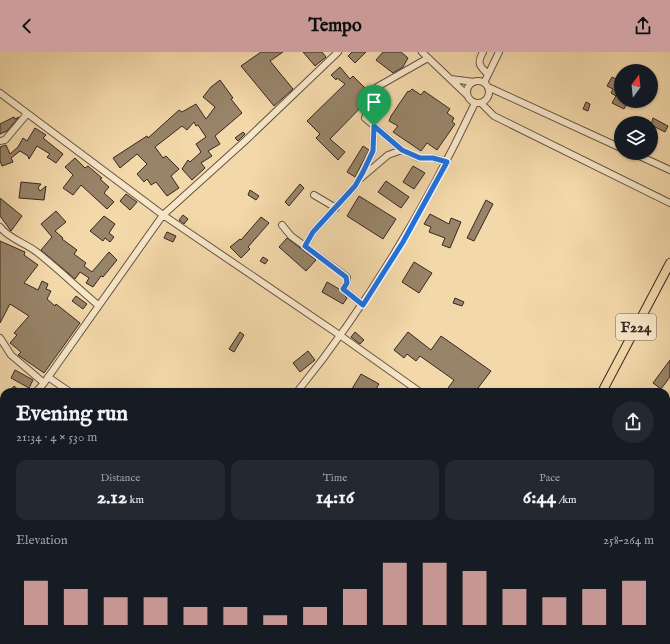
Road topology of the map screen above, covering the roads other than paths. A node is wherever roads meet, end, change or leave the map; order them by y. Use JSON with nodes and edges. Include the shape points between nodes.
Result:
{"nodes":[{"id":1,"x":338,"y":52,"type":"edge"},
{"id":2,"x":422,"y":52,"type":"edge"},
{"id":3,"x":483,"y":52,"type":"edge"},
{"id":4,"x":499,"y":52,"type":"edge"},
{"id":5,"x":428,"y":58,"type":"junction"},
{"id":6,"x":488,"y":74,"type":"junction"},
{"id":7,"x":451,"y":79,"type":"junction"},
{"id":8,"x":474,"y":82,"type":"junction"},
{"id":9,"x":486,"y":85,"type":"junction"},
{"id":10,"x":0,"y":93,"type":"edge"},
{"id":11,"x":467,"y":95,"type":"junction"},
{"id":12,"x":478,"y":103,"type":"junction"},
{"id":13,"x":27,"y":114,"type":"junction"},
{"id":14,"x":374,"y":126,"type":"junction"},
{"id":15,"x":0,"y":141,"type":"edge"},
{"id":16,"x":392,"y":142,"type":"junction"},
{"id":17,"x":614,"y":145,"type":"edge"},
{"id":18,"x":402,"y":150,"type":"junction"},
{"id":19,"x":388,"y":155,"type":"junction"},
{"id":20,"x":648,"y":160,"type":"edge"},
{"id":21,"x":447,"y":162,"type":"junction"},
{"id":22,"x":670,"y":170,"type":"edge"},
{"id":23,"x":359,"y":180,"type":"junction"},
{"id":24,"x":314,"y":195,"type":"dead end"},
{"id":25,"x":670,"y":203,"type":"edge"},
{"id":26,"x":336,"y":208,"type":"junction"},
{"id":27,"x":164,"y":215,"type":"junction"},
{"id":28,"x":282,"y":225,"type":"dead end"},
{"id":29,"x":0,"y":227,"type":"edge"},
{"id":30,"x":305,"y":246,"type":"junction"},
{"id":31,"x":670,"y":263,"type":"edge"},
{"id":32,"x":98,"y":305,"type":"junction"},
{"id":33,"x":363,"y":305,"type":"junction"},
{"id":34,"x":341,"y":336,"type":"junction"},
{"id":35,"x":0,"y":338,"type":"edge"},
{"id":36,"x":48,"y":377,"type":"junction"},
{"id":37,"x":44,"y":382,"type":"junction"},
{"id":38,"x":39,"y":388,"type":"edge"},
{"id":39,"x":64,"y":388,"type":"edge"},
{"id":40,"x":300,"y":388,"type":"edge"},
{"id":41,"x":414,"y":388,"type":"edge"},
{"id":42,"x":604,"y":388,"type":"edge"}],
"edges":[{"from":1,"to":27,"type":"street"},
{"from":2,"to":5,"type":"street"},
{"from":3,"to":6,"type":"street","via":[[479,66]]},
{"from":4,"to":6,"type":"street"},
{"from":5,"to":7,"type":"street"},
{"from":5,"to":14,"type":"street","via":[[376,87],[365,116]]},
{"from":6,"to":9,"type":"street"},
{"from":7,"to":8,"type":"street"},
{"from":7,"to":11,"type":"street"},
{"from":8,"to":9,"type":"street"},
{"from":8,"to":11,"type":"street","via":[[469,85]]},
{"from":9,"to":12,"type":"street","via":[[489,93],[486,100]]},
{"from":9,"to":17,"type":"street"},
{"from":10,"to":13,"type":"street"},
{"from":11,"to":12,"type":"street"},
{"from":12,"to":21,"type":"street"},
{"from":12,"to":25,"type":"street","via":[[494,116]]},
{"from":13,"to":15,"type":"street","via":[[4,140]]},
{"from":13,"to":27,"type":"street"},
{"from":14,"to":16,"type":"street"},
{"from":14,"to":23,"type":"street","via":[[373,151]]},
{"from":16,"to":18,"type":"street"},
{"from":16,"to":19,"type":"street"},
{"from":18,"to":19,"type":"street"},
{"from":18,"to":21,"type":"street","via":[[420,158]]},
{"from":19,"to":23,"type":"street"},
{"from":20,"to":22,"type":"street"},
{"from":21,"to":33,"type":"street","via":[[403,242]]},
{"from":23,"to":26,"type":"street"},
{"from":24,"to":26,"type":"street"},
{"from":26,"to":30,"type":"street","via":[[313,232]]},
{"from":27,"to":32,"type":"street","via":[[114,287]]},
{"from":27,"to":34,"type":"street"},
{"from":28,"to":30,"type":"street","via":[[291,236]]},
{"from":29,"to":32,"type":"street","via":[[39,254]]},
{"from":30,"to":33,"type":"street","via":[[346,277],[347,283],[343,289]]},
{"from":31,"to":42,"type":"main road","number":"F224"},
{"from":32,"to":36,"type":"street"},
{"from":33,"to":34,"type":"street"},
{"from":34,"to":40,"type":"street"},
{"from":34,"to":41,"type":"street"},
{"from":35,"to":37,"type":"street","via":[[11,355]]},
{"from":36,"to":37,"type":"street"},
{"from":36,"to":39,"type":"street"},
{"from":37,"to":38,"type":"street"}]}
